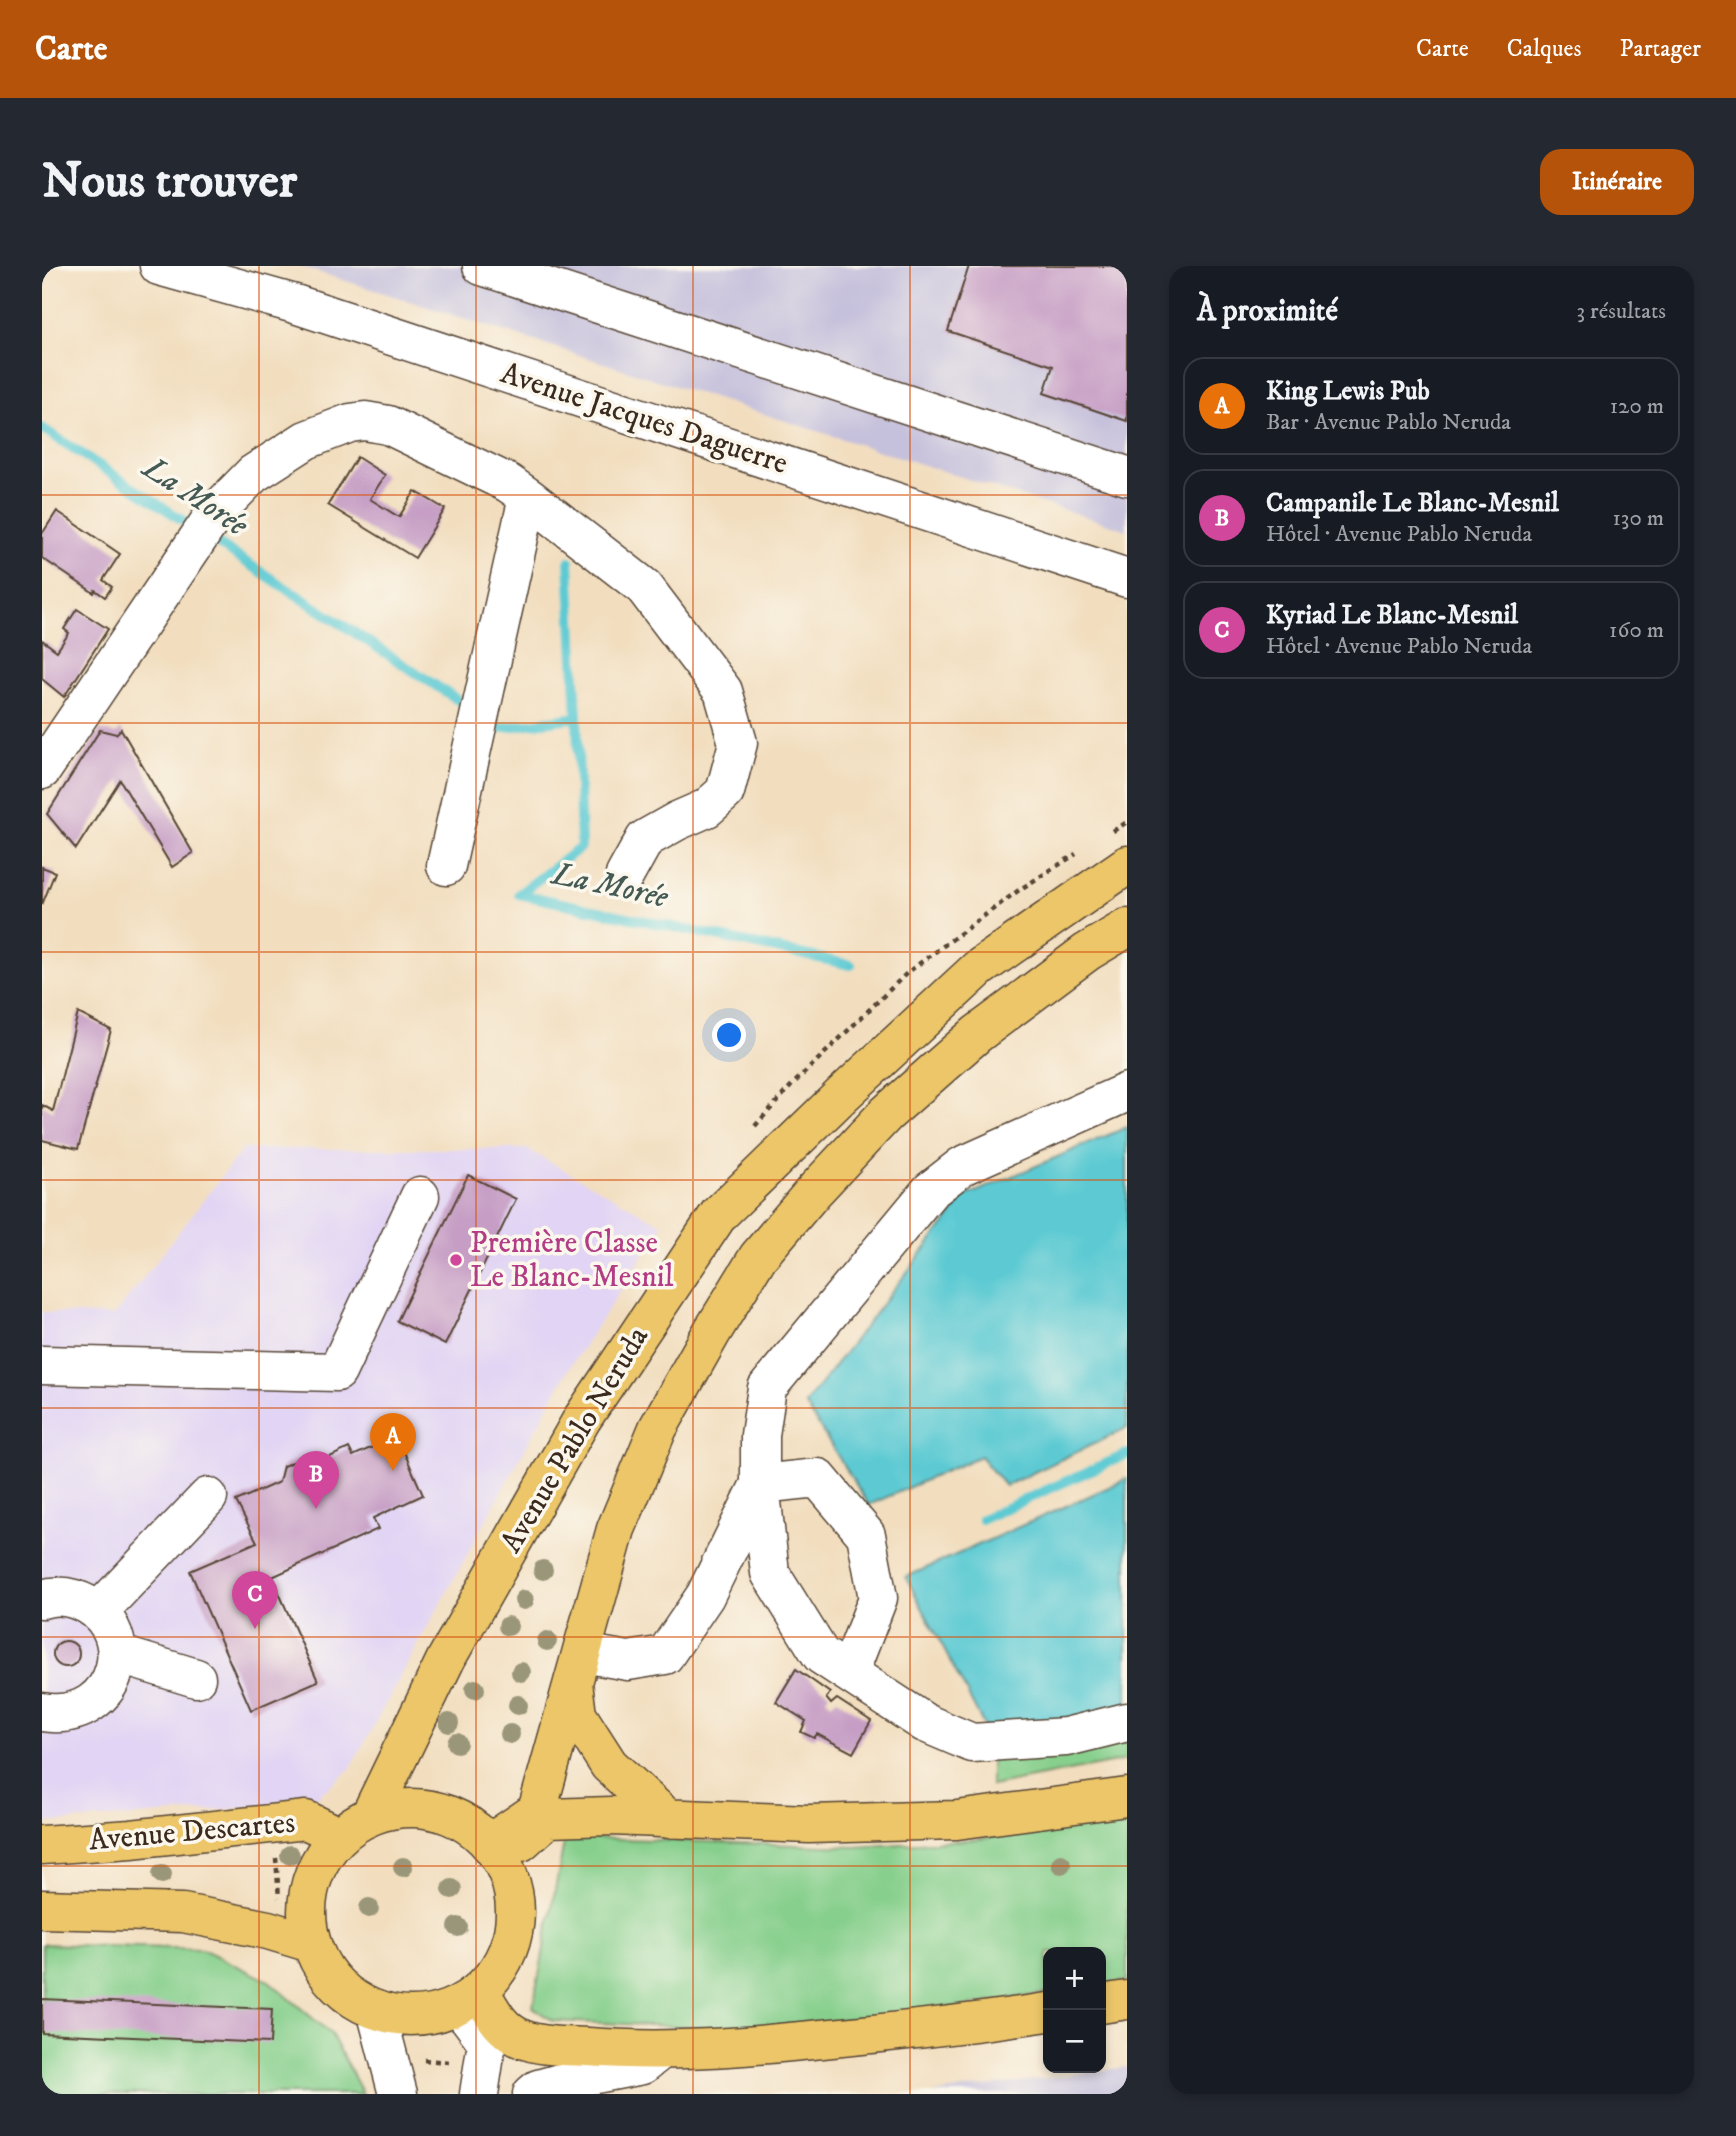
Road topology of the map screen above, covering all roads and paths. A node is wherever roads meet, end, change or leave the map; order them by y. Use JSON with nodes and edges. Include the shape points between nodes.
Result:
{"nodes":[{"id":1,"x":159,"y":266,"type":"edge"},
{"id":2,"x":482,"y":266,"type":"edge"},
{"id":3,"x":1127,"y":476,"type":"edge"},
{"id":4,"x":528,"y":497,"type":"junction"},
{"id":5,"x":1127,"y":578,"type":"edge"},
{"id":6,"x":42,"y":770,"type":"edge"},
{"id":7,"x":1127,"y":864,"type":"edge"},
{"id":8,"x":446,"y":866,"type":"dead end"},
{"id":9,"x":625,"y":875,"type":"dead end"},
{"id":10,"x":1127,"y":928,"type":"edge"},
{"id":11,"x":1127,"y":1092,"type":"edge"},
{"id":12,"x":420,"y":1196,"type":"dead end"},
{"id":13,"x":42,"y":1365,"type":"edge"},
{"id":14,"x":760,"y":1484,"type":"junction"},
{"id":15,"x":208,"y":1497,"type":"dead end"},
{"id":16,"x":42,"y":1599,"type":"edge"},
{"id":17,"x":98,"y":1612,"type":"junction"},
{"id":18,"x":117,"y":1654,"type":"junction"},
{"id":19,"x":578,"y":1668,"type":"junction"},
{"id":20,"x":849,"y":1673,"type":"junction"},
{"id":21,"x":196,"y":1678,"type":"dead end"},
{"id":22,"x":42,"y":1712,"type":"edge"},
{"id":23,"x":1127,"y":1722,"type":"edge"},
{"id":24,"x":1127,"y":1797,"type":"edge"},
{"id":25,"x":370,"y":1816,"type":"junction"},
{"id":26,"x":668,"y":1819,"type":"junction"},
{"id":27,"x":42,"y":1830,"type":"edge"},
{"id":28,"x":339,"y":1836,"type":"junction"},
{"id":29,"x":131,"y":1839,"type":"junction"},
{"id":30,"x":42,"y":1845,"type":"edge"},
{"id":31,"x":275,"y":1850,"type":"dead end"},
{"id":32,"x":496,"y":1851,"type":"junction"},
{"id":33,"x":42,"y":1858,"type":"edge"},
{"id":34,"x":277,"y":1905,"type":"dead end"},
{"id":35,"x":42,"y":1909,"type":"edge"},
{"id":36,"x":311,"y":1944,"type":"junction"},
{"id":37,"x":469,"y":1998,"type":"junction"},
{"id":38,"x":1127,"y":2000,"type":"edge"},
{"id":39,"x":1106,"y":2003,"type":"edge"},
{"id":40,"x":376,"y":2010,"type":"junction"},
{"id":41,"x":1043,"y":2013,"type":"edge"},
{"id":42,"x":662,"y":2050,"type":"junction"},
{"id":43,"x":419,"y":2059,"type":"dead end"},
{"id":44,"x":458,"y":2063,"type":"dead end"},
{"id":45,"x":398,"y":2094,"type":"edge"},
{"id":46,"x":479,"y":2094,"type":"edge"},
{"id":47,"x":532,"y":2094,"type":"edge"}],
"edges":[{"from":1,"to":5,"type":"street","name":"Avenue Jacques Daguerre","via":[[295,304]]},
{"from":2,"to":3,"type":"street"},
{"from":4,"to":6,"type":"street","via":[[508,482],[388,425],[350,423],[306,440],[253,474],[216,512]]},
{"from":4,"to":8,"type":"street"},
{"from":4,"to":9,"type":"street","via":[[644,587],[723,691],[738,743],[725,792],[707,808],[645,839]]},
{"from":7,"to":25,"type":"main road","name":"Avenue Pablo Neruda","via":[[979,968],[719,1214],[582,1419],[446,1659]]},
{"from":10,"to":19,"type":"main road","via":[[976,1034],[886,1114],[758,1257],[658,1428],[615,1529]]},
{"from":11,"to":14,"type":"street","via":[[962,1167],[930,1191],[767,1388],[760,1435]]},
{"from":12,"to":13,"type":"street","via":[[337,1372]]},
{"from":14,"to":19,"type":"street","via":[[705,1596],[665,1656]]},
{"from":14,"to":20,"type":"street","via":[[770,1573],[821,1655]]},
{"from":14,"to":20,"type":"street","via":[[818,1478],[866,1535],[878,1598]]},
{"from":15,"to":17,"type":"street"},
{"from":16,"to":17,"type":"street","via":[[66,1597]]},
{"from":17,"to":18,"type":"street","via":[[108,1624]]},
{"from":18,"to":21,"type":"street"},
{"from":18,"to":22,"type":"street","via":[[106,1689],[93,1703],[76,1712]]},
{"from":19,"to":26,"type":"main road","via":[[577,1715],[609,1765]]},
{"from":19,"to":32,"type":"main road","via":[[537,1811]]},
{"from":20,"to":23,"type":"street","via":[[925,1723],[972,1743],[1066,1737]]},
{"from":24,"to":26,"type":"main road","via":[[957,1820],[809,1824]]},
{"from":25,"to":28,"type":"main road"},
{"from":25,"to":32,"type":"main road","via":[[402,1808],[435,1810],[465,1822]]},
{"from":26,"to":32,"type":"main road","via":[[548,1818]]},
{"from":27,"to":29,"type":"street"},
{"from":28,"to":29,"type":"main road","name":"Avenue Descartes","via":[[306,1820]]},
{"from":28,"to":36,"type":"main road","via":[[321,1859],[310,1886],[306,1915]]},
{"from":29,"to":30,"type":"main road","name":"Avenue Descartes"},
{"from":29,"to":33,"type":"street"},
{"from":31,"to":34,"type":"path"},
{"from":32,"to":37,"type":"main road","via":[[513,1885],[512,1943],[499,1969]]},
{"from":35,"to":36,"type":"main road","via":[[183,1913]]},
{"from":36,"to":40,"type":"main road","via":[[336,1985]]},
{"from":37,"to":40,"type":"main road","via":[[432,2014],[404,2016]]},
{"from":37,"to":42,"type":"main road","via":[[522,2039]]},
{"from":37,"to":46,"type":"street","via":[[487,2042]]},
{"from":38,"to":39,"type":"main road"},
{"from":40,"to":45,"type":"street"},
{"from":41,"to":42,"type":"main road","via":[[774,2044]]},
{"from":42,"to":47,"type":"street","via":[[642,2064]]},
{"from":43,"to":44,"type":"path"}]}
